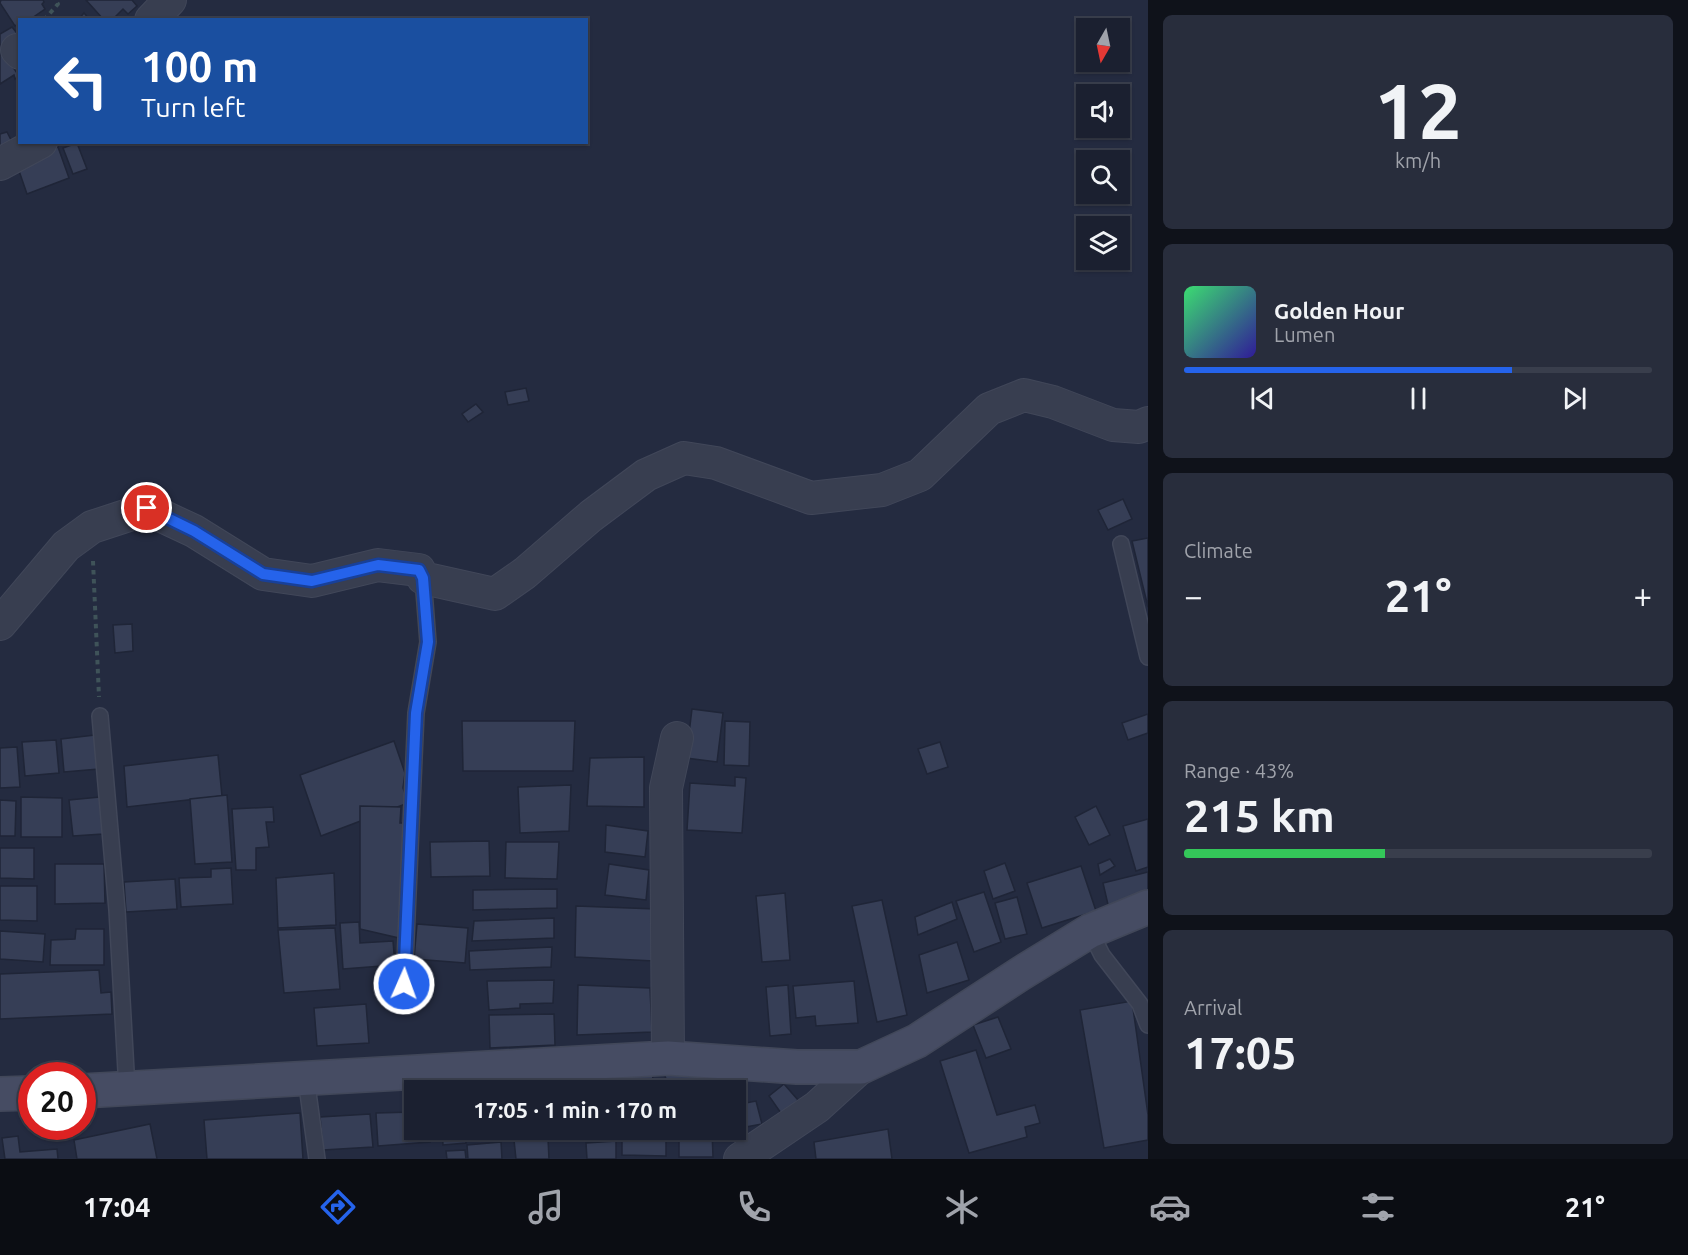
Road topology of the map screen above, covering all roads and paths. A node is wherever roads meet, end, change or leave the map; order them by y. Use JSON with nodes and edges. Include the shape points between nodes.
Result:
{"nodes":[{"id":1,"x":55,"y":0,"type":"edge"},
{"id":2,"x":170,"y":0,"type":"edge"},
{"id":3,"x":46,"y":18,"type":"edge"},
{"id":4,"x":153,"y":18,"type":"edge"},
{"id":5,"x":37,"y":144,"type":"edge"},
{"id":6,"x":0,"y":164,"type":"edge"},
{"id":7,"x":1148,"y":423,"type":"edge"},
{"id":8,"x":92,"y":527,"type":"junction"},
{"id":9,"x":1121,"y":544,"type":"dead end"},
{"id":10,"x":423,"y":578,"type":"junction"},
{"id":11,"x":0,"y":624,"type":"edge"},
{"id":12,"x":1148,"y":657,"type":"edge"},
{"id":13,"x":100,"y":716,"type":"joint"},
{"id":14,"x":677,"y":738,"type":"dead end"},
{"id":15,"x":1148,"y":907,"type":"edge"},
{"id":16,"x":1090,"y":931,"type":"junction"},
{"id":17,"x":404,"y":984,"type":"dead end"},
{"id":18,"x":1148,"y":1025,"type":"edge"},
{"id":19,"x":668,"y":1058,"type":"junction"},
{"id":20,"x":861,"y":1067,"type":"junction"},
{"id":21,"x":306,"y":1078,"type":"junction"},
{"id":22,"x":126,"y":1089,"type":"junction"},
{"id":23,"x":96,"y":1090,"type":"edge"},
{"id":24,"x":18,"y":1093,"type":"edge"},
{"id":25,"x":0,"y":1094,"type":"edge"},
{"id":26,"x":317,"y":1159,"type":"edge"},
{"id":27,"x":740,"y":1159,"type":"edge"}],
"edges":[{"from":1,"to":3,"type":"path","via":[[58,4]]},
{"from":2,"to":4,"type":"street"},
{"from":5,"to":6,"type":"street"},
{"from":7,"to":10,"type":"street","via":[[1138,427],[1113,425],[1024,395],[989,409],[920,475],[882,490],[811,498],[716,463],[684,458],[646,475],[495,594]]},
{"from":8,"to":10,"type":"street","via":[[147,508],[194,531],[263,574],[312,581],[378,565],[419,570]]},
{"from":8,"to":11,"type":"street","via":[[66,546]]},
{"from":8,"to":13,"type":"path"},
{"from":9,"to":12,"type":"lane"},
{"from":10,"to":17,"type":"lane","via":[[428,642],[416,713]]},
{"from":13,"to":22,"type":"lane","via":[[117,909]]},
{"from":14,"to":19,"type":"street","via":[[666,788]]},
{"from":15,"to":16,"type":"street"},
{"from":16,"to":18,"type":"lane","via":[[1102,955],[1140,1004]]},
{"from":16,"to":20,"type":"street","via":[[917,1041]]},
{"from":19,"to":20,"type":"street"},
{"from":19,"to":21,"type":"street"},
{"from":20,"to":27,"type":"street","via":[[817,1107]]},
{"from":21,"to":22,"type":"street"},
{"from":21,"to":26,"type":"lane"},
{"from":22,"to":23,"type":"street"},
{"from":24,"to":25,"type":"street"}]}
